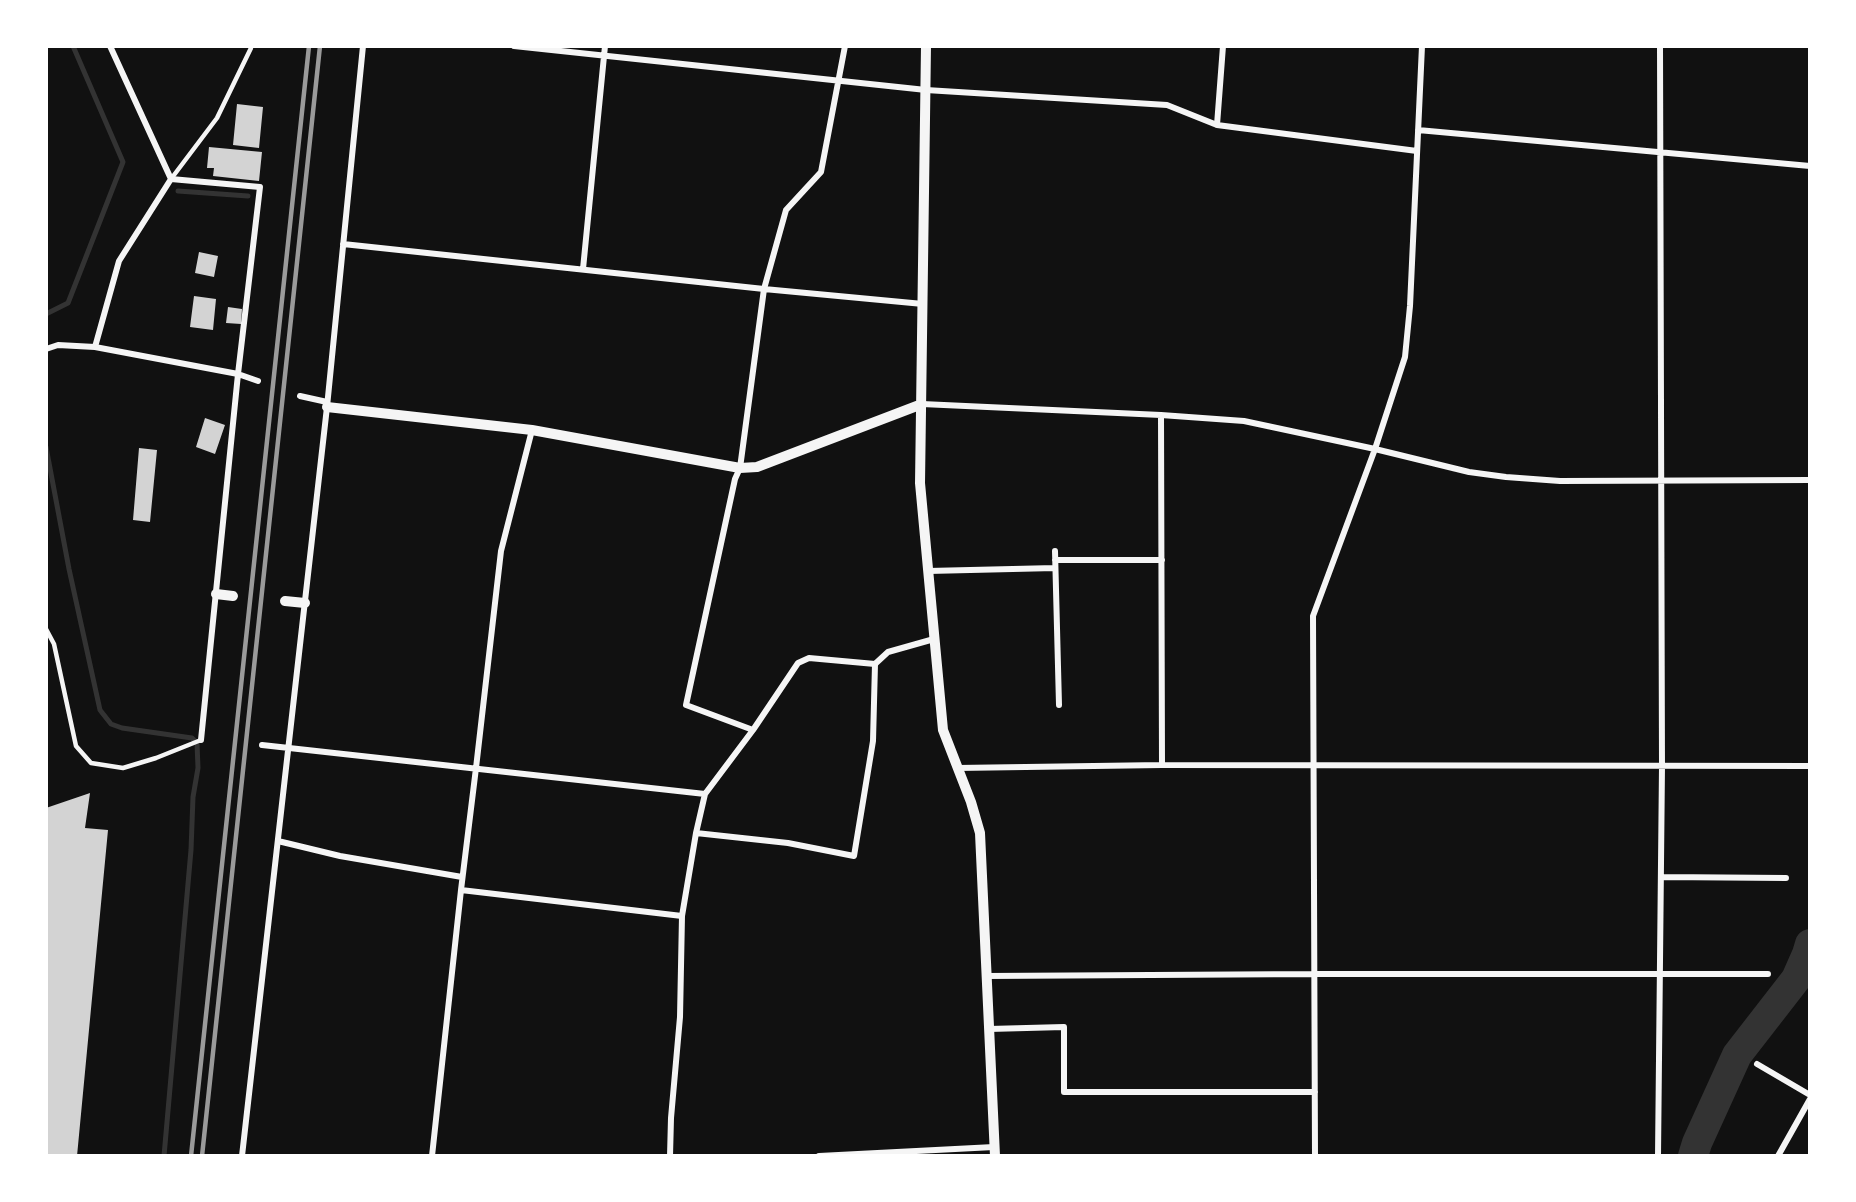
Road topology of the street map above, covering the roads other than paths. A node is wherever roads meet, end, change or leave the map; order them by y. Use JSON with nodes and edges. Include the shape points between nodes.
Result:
{"nodes":[{"id":1,"x":110,"y":46,"type":"edge"},
{"id":2,"x":363,"y":46,"type":"edge"},
{"id":3,"x":514,"y":46,"type":"edge"},
{"id":4,"x":605,"y":46,"type":"edge"},
{"id":5,"x":845,"y":46,"type":"edge"},
{"id":6,"x":926,"y":46,"type":"edge"},
{"id":7,"x":1223,"y":46,"type":"edge"},
{"id":8,"x":1422,"y":46,"type":"edge"},
{"id":9,"x":1660,"y":46,"type":"edge"},
{"id":10,"x":251,"y":48,"type":"edge"},
{"id":11,"x":604,"y":56,"type":"junction"},
{"id":12,"x":838,"y":80,"type":"junction"},
{"id":13,"x":926,"y":90,"type":"junction"},
{"id":14,"x":1217,"y":125,"type":"junction"},
{"id":15,"x":1418,"y":130,"type":"junction"},
{"id":16,"x":1417,"y":150,"type":"junction"},
{"id":17,"x":1661,"y":152,"type":"junction"},
{"id":18,"x":1809,"y":166,"type":"edge"},
{"id":19,"x":171,"y":179,"type":"junction"},
{"id":20,"x":343,"y":244,"type":"junction"},
{"id":21,"x":583,"y":269,"type":"junction"},
{"id":22,"x":764,"y":289,"type":"junction"},
{"id":23,"x":923,"y":304,"type":"junction"},
{"id":24,"x":95,"y":347,"type":"junction"},
{"id":25,"x":46,"y":349,"type":"edge"},
{"id":26,"x":238,"y":374,"type":"junction"},
{"id":27,"x":258,"y":381,"type":"dead end"},
{"id":28,"x":300,"y":396,"type":"dead end"},
{"id":29,"x":922,"y":404,"type":"junction"},
{"id":30,"x":327,"y":405,"type":"junction"},
{"id":31,"x":1161,"y":415,"type":"junction"},
{"id":32,"x":532,"y":430,"type":"junction"},
{"id":33,"x":1375,"y":449,"type":"junction"},
{"id":34,"x":740,"y":468,"type":"junction"},
{"id":35,"x":1809,"y":480,"type":"edge"},
{"id":36,"x":1661,"y":482,"type":"junction"},
{"id":37,"x":1055,"y":551,"type":"dead end"},
{"id":38,"x":1162,"y":560,"type":"junction"},
{"id":39,"x":1055,"y":564,"type":"junction"},
{"id":40,"x":928,"y":571,"type":"junction"},
{"id":41,"x":216,"y":594,"type":"junction"},
{"id":42,"x":233,"y":596,"type":"dead end"},
{"id":43,"x":285,"y":601,"type":"dead end"},
{"id":44,"x":305,"y":603,"type":"junction"},
{"id":45,"x":46,"y":629,"type":"edge"},
{"id":46,"x":934,"y":639,"type":"junction"},
{"id":47,"x":874,"y":664,"type":"junction"},
{"id":48,"x":1059,"y":705,"type":"dead end"},
{"id":49,"x":753,"y":730,"type":"junction"},
{"id":50,"x":201,"y":740,"type":"joint"},
{"id":51,"x":262,"y":745,"type":"dead end"},
{"id":52,"x":289,"y":748,"type":"junction"},
{"id":53,"x":1162,"y":765,"type":"junction"},
{"id":54,"x":1315,"y":765,"type":"junction"},
{"id":55,"x":1662,"y":766,"type":"junction"},
{"id":56,"x":1809,"y":766,"type":"edge"},
{"id":57,"x":476,"y":768,"type":"junction"},
{"id":58,"x":957,"y":768,"type":"junction"},
{"id":59,"x":705,"y":794,"type":"junction"},
{"id":60,"x":696,"y":833,"type":"junction"},
{"id":61,"x":278,"y":841,"type":"junction"},
{"id":62,"x":462,"y":877,"type":"junction"},
{"id":63,"x":1662,"y":877,"type":"junction"},
{"id":64,"x":1786,"y":878,"type":"dead end"},
{"id":65,"x":461,"y":890,"type":"junction"},
{"id":66,"x":682,"y":916,"type":"junction"},
{"id":67,"x":1315,"y":974,"type":"junction"},
{"id":68,"x":1661,"y":974,"type":"junction"},
{"id":69,"x":1768,"y":974,"type":"dead end"},
{"id":70,"x":986,"y":976,"type":"junction"},
{"id":71,"x":989,"y":1029,"type":"junction"},
{"id":72,"x":1757,"y":1064,"type":"dead end"},
{"id":73,"x":1315,"y":1092,"type":"junction"},
{"id":74,"x":1809,"y":1095,"type":"edge"},
{"id":75,"x":1809,"y":1099,"type":"edge"},
{"id":76,"x":994,"y":1151,"type":"edge"},
{"id":77,"x":242,"y":1155,"type":"edge"},
{"id":78,"x":432,"y":1155,"type":"edge"},
{"id":79,"x":670,"y":1155,"type":"edge"},
{"id":80,"x":819,"y":1155,"type":"edge"},
{"id":81,"x":1315,"y":1155,"type":"edge"},
{"id":82,"x":1658,"y":1155,"type":"edge"},
{"id":83,"x":1778,"y":1155,"type":"edge"}],
"edges":[{"from":1,"to":19,"type":"street"},
{"from":2,"to":20,"type":"street"},
{"from":3,"to":11,"type":"street"},
{"from":4,"to":11,"type":"street"},
{"from":5,"to":12,"type":"street"},
{"from":6,"to":13,"type":"street"},
{"from":7,"to":14,"type":"street"},
{"from":8,"to":15,"type":"street"},
{"from":9,"to":17,"type":"street"},
{"from":10,"to":19,"type":"lane","via":[[217,118]]},
{"from":11,"to":12,"type":"street"},
{"from":11,"to":21,"type":"street"},
{"from":12,"to":13,"type":"street"},
{"from":12,"to":22,"type":"street","via":[[821,172],[786,210]]},
{"from":13,"to":14,"type":"street","via":[[1167,105]]},
{"from":13,"to":23,"type":"street"},
{"from":14,"to":16,"type":"street"},
{"from":15,"to":16,"type":"street"},
{"from":15,"to":17,"type":"street"},
{"from":16,"to":33,"type":"street","via":[[1405,357]]},
{"from":17,"to":18,"type":"street"},
{"from":17,"to":36,"type":"street"},
{"from":19,"to":24,"type":"street","via":[[119,261]]},
{"from":19,"to":26,"type":"street","via":[[260,187]]},
{"from":20,"to":21,"type":"street"},
{"from":20,"to":30,"type":"street"},
{"from":21,"to":22,"type":"street"},
{"from":22,"to":23,"type":"street"},
{"from":22,"to":34,"type":"street"},
{"from":23,"to":29,"type":"street"},
{"from":24,"to":25,"type":"street","via":[[58,345]]},
{"from":24,"to":26,"type":"street"},
{"from":26,"to":27,"type":"street"},
{"from":26,"to":41,"type":"street"},
{"from":28,"to":30,"type":"street"},
{"from":29,"to":31,"type":"street"},
{"from":29,"to":34,"type":"street","via":[[757,467]]},
{"from":29,"to":40,"type":"street","via":[[920,483]]},
{"from":30,"to":32,"type":"street"},
{"from":30,"to":44,"type":"street"},
{"from":31,"to":33,"type":"street","via":[[1244,421]]},
{"from":31,"to":38,"type":"street"},
{"from":32,"to":34,"type":"street"},
{"from":32,"to":57,"type":"street","via":[[501,551]]},
{"from":33,"to":36,"type":"street","via":[[1468,472],[1506,477],[1560,482]]},
{"from":33,"to":54,"type":"street","via":[[1313,616]]},
{"from":34,"to":49,"type":"street","via":[[686,705]]},
{"from":35,"to":36,"type":"street"},
{"from":36,"to":55,"type":"street"},
{"from":37,"to":39,"type":"street"},
{"from":38,"to":39,"type":"street"},
{"from":38,"to":53,"type":"street"},
{"from":39,"to":40,"type":"street"},
{"from":39,"to":48,"type":"street"},
{"from":40,"to":46,"type":"street"},
{"from":41,"to":42,"type":"street"},
{"from":41,"to":50,"type":"street"},
{"from":43,"to":44,"type":"street"},
{"from":44,"to":52,"type":"street"},
{"from":45,"to":50,"type":"lane","via":[[54,644],[76,746],[91,763],[123,768]]},
{"from":46,"to":47,"type":"street","via":[[888,652]]},
{"from":46,"to":58,"type":"street","via":[[944,730]]},
{"from":47,"to":49,"type":"street","via":[[809,658],[798,663]]},
{"from":47,"to":60,"type":"street","via":[[873,741],[854,856],[788,843]]},
{"from":49,"to":59,"type":"street"},
{"from":51,"to":52,"type":"street"},
{"from":52,"to":57,"type":"street"},
{"from":52,"to":61,"type":"street"},
{"from":53,"to":54,"type":"street"},
{"from":53,"to":58,"type":"street"},
{"from":54,"to":55,"type":"street"},
{"from":54,"to":67,"type":"street"},
{"from":55,"to":56,"type":"street"},
{"from":55,"to":63,"type":"street"},
{"from":57,"to":59,"type":"street"},
{"from":57,"to":62,"type":"street"},
{"from":58,"to":70,"type":"street","via":[[980,832]]},
{"from":59,"to":60,"type":"street"},
{"from":60,"to":66,"type":"street"},
{"from":61,"to":62,"type":"street"},
{"from":61,"to":77,"type":"street"},
{"from":62,"to":65,"type":"street"},
{"from":63,"to":64,"type":"street"},
{"from":63,"to":68,"type":"street"},
{"from":65,"to":66,"type":"street"},
{"from":65,"to":78,"type":"street"},
{"from":66,"to":79,"type":"street","via":[[680,1017]]},
{"from":67,"to":68,"type":"street"},
{"from":67,"to":70,"type":"street"},
{"from":67,"to":73,"type":"street"},
{"from":68,"to":69,"type":"street"},
{"from":68,"to":82,"type":"street"},
{"from":70,"to":71,"type":"street"},
{"from":71,"to":73,"type":"street","via":[[1064,1027],[1064,1092]]},
{"from":71,"to":76,"type":"street"},
{"from":72,"to":74,"type":"street"},
{"from":73,"to":81,"type":"street"},
{"from":75,"to":83,"type":"street"},
{"from":76,"to":80,"type":"street"}]}
